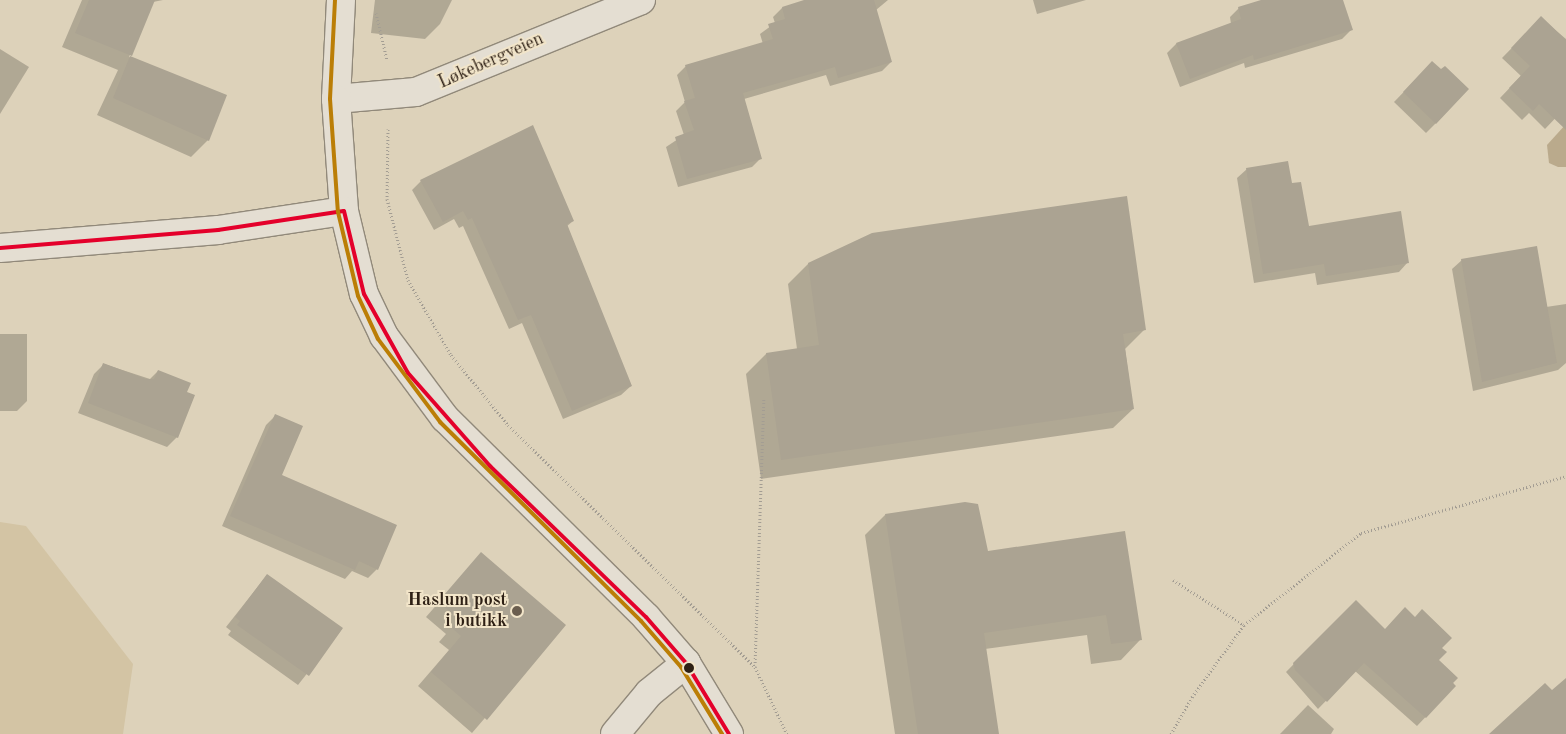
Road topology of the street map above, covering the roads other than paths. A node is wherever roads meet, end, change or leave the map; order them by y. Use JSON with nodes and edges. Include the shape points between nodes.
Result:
{"nodes":[{"id":1,"x":341,"y":0,"type":"edge"},
{"id":2,"x":641,"y":0,"type":"edge"},
{"id":3,"x":336,"y":99,"type":"junction"},
{"id":4,"x":344,"y":211,"type":"junction"},
{"id":5,"x":0,"y":248,"type":"edge"},
{"id":6,"x":686,"y":663,"type":"junction"},
{"id":7,"x":615,"y":734,"type":"edge"},
{"id":8,"x":729,"y":734,"type":"edge"}],
"edges":[{"from":1,"to":3,"type":"main road"},
{"from":2,"to":3,"type":"main road","name":"Løkebergveien","via":[[455,79],[388,97]]},
{"from":3,"to":4,"type":"main road"},
{"from":4,"to":5,"type":"main road","via":[[218,230]]},
{"from":4,"to":6,"type":"main road","via":[[364,294],[408,373],[490,466],[608,576]]},
{"from":6,"to":7,"type":"main road","via":[[649,693]]},
{"from":6,"to":8,"type":"main road"}]}
